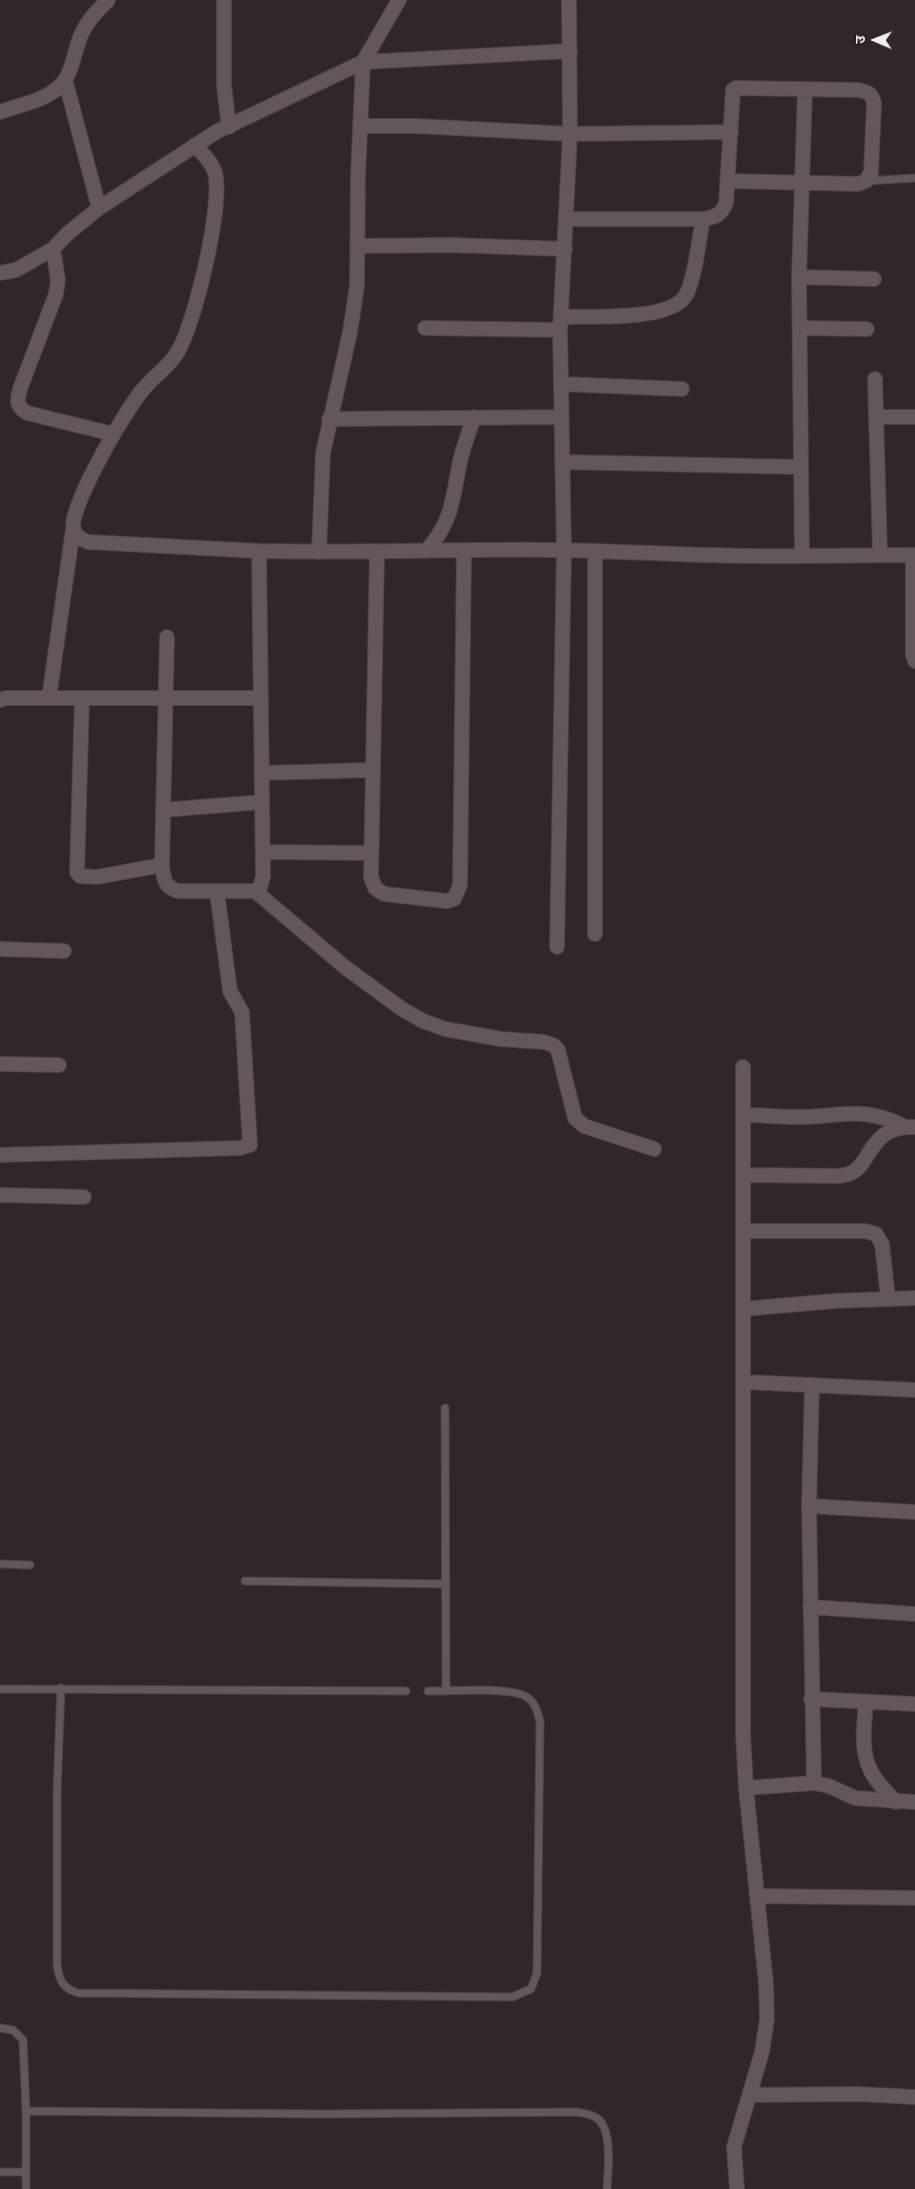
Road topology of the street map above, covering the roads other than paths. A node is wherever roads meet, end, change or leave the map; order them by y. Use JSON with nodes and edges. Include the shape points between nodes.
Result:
{"nodes":[{"id":1,"x":108,"y":0,"type":"edge"},
{"id":2,"x":224,"y":0,"type":"edge"},
{"id":3,"x":399,"y":0,"type":"edge"},
{"id":4,"x":568,"y":0,"type":"edge"},
{"id":5,"x":570,"y":50,"type":"junction"},
{"id":6,"x":363,"y":62,"type":"junction"},
{"id":7,"x":65,"y":79,"type":"junction"},
{"id":8,"x":805,"y":90,"type":"junction"},
{"id":9,"x":0,"y":112,"type":"edge"},
{"id":10,"x":360,"y":126,"type":"junction"},
{"id":11,"x":229,"y":127,"type":"junction"},
{"id":12,"x":731,"y":132,"type":"junction"},
{"id":13,"x":570,"y":134,"type":"junction"},
{"id":14,"x":195,"y":145,"type":"junction"},
{"id":15,"x":915,"y":178,"type":"edge"},
{"id":16,"x":729,"y":181,"type":"junction"},
{"id":17,"x":866,"y":181,"type":"junction"},
{"id":18,"x":802,"y":184,"type":"junction"},
{"id":19,"x":99,"y":208,"type":"junction"},
{"id":20,"x":567,"y":219,"type":"junction"},
{"id":21,"x":703,"y":219,"type":"junction"},
{"id":22,"x":358,"y":246,"type":"junction"},
{"id":23,"x":565,"y":248,"type":"junction"},
{"id":24,"x":53,"y":249,"type":"junction"},
{"id":25,"x":0,"y":272,"type":"edge"},
{"id":26,"x":799,"y":277,"type":"junction"},
{"id":27,"x":874,"y":279,"type":"dead end"},
{"id":28,"x":560,"y":324,"type":"junction"},
{"id":29,"x":425,"y":328,"type":"dead end"},
{"id":30,"x":800,"y":328,"type":"junction"},
{"id":31,"x":867,"y":329,"type":"dead end"},
{"id":32,"x":875,"y":379,"type":"dead end"},
{"id":33,"x":561,"y":384,"type":"junction"},
{"id":34,"x":682,"y":389,"type":"dead end"},
{"id":35,"x":474,"y":417,"type":"junction"},
{"id":36,"x":561,"y":417,"type":"junction"},
{"id":37,"x":876,"y":417,"type":"junction"},
{"id":38,"x":915,"y":417,"type":"edge"},
{"id":39,"x":329,"y":420,"type":"junction"},
{"id":40,"x":113,"y":434,"type":"junction"},
{"id":41,"x":562,"y":462,"type":"junction"},
{"id":42,"x":800,"y":467,"type":"junction"},
{"id":43,"x":73,"y":529,"type":"junction"},
{"id":44,"x":564,"y":550,"type":"junction"},
{"id":45,"x":260,"y":551,"type":"junction"},
{"id":46,"x":426,"y":551,"type":"junction"},
{"id":47,"x":464,"y":551,"type":"junction"},
{"id":48,"x":319,"y":552,"type":"junction"},
{"id":49,"x":377,"y":552,"type":"junction"},
{"id":50,"x":595,"y":552,"type":"junction"},
{"id":51,"x":880,"y":554,"type":"junction"},
{"id":52,"x":914,"y":555,"type":"edge"},
{"id":53,"x":802,"y":556,"type":"junction"},
{"id":54,"x":167,"y":637,"type":"dead end"},
{"id":55,"x":915,"y":661,"type":"edge"},
{"id":56,"x":49,"y":698,"type":"junction"},
{"id":57,"x":82,"y":698,"type":"junction"},
{"id":58,"x":261,"y":698,"type":"junction"},
{"id":59,"x":166,"y":699,"type":"junction"},
{"id":60,"x":0,"y":700,"type":"edge"},
{"id":61,"x":373,"y":770,"type":"junction"},
{"id":62,"x":262,"y":773,"type":"junction"},
{"id":63,"x":262,"y":802,"type":"junction"},
{"id":64,"x":163,"y":810,"type":"junction"},
{"id":65,"x":263,"y":852,"type":"junction"},
{"id":66,"x":371,"y":853,"type":"junction"},
{"id":67,"x":162,"y":865,"type":"junction"},
{"id":68,"x":255,"y":891,"type":"junction"},
{"id":69,"x":217,"y":892,"type":"junction"},
{"id":70,"x":595,"y":934,"type":"dead end"},
{"id":71,"x":557,"y":947,"type":"dead end"},
{"id":72,"x":0,"y":949,"type":"edge"},
{"id":73,"x":64,"y":951,"type":"dead end"},
{"id":74,"x":0,"y":1064,"type":"edge"},
{"id":75,"x":59,"y":1065,"type":"dead end"},
{"id":76,"x":743,"y":1067,"type":"dead end"},
{"id":77,"x":744,"y":1115,"type":"junction"},
{"id":78,"x":910,"y":1127,"type":"edge"},
{"id":79,"x":654,"y":1150,"type":"dead end"},
{"id":80,"x":0,"y":1155,"type":"edge"},
{"id":81,"x":744,"y":1176,"type":"junction"},
{"id":82,"x":0,"y":1195,"type":"edge"},
{"id":83,"x":84,"y":1197,"type":"dead end"},
{"id":84,"x":744,"y":1231,"type":"junction"},
{"id":85,"x":888,"y":1298,"type":"junction"},
{"id":86,"x":915,"y":1298,"type":"edge"},
{"id":87,"x":744,"y":1309,"type":"junction"},
{"id":88,"x":744,"y":1382,"type":"junction"},
{"id":89,"x":812,"y":1385,"type":"junction"},
{"id":90,"x":915,"y":1390,"type":"edge"},
{"id":91,"x":446,"y":1408,"type":"dead end"},
{"id":92,"x":809,"y":1506,"type":"junction"},
{"id":93,"x":915,"y":1512,"type":"edge"},
{"id":94,"x":0,"y":1564,"type":"edge"},
{"id":95,"x":30,"y":1566,"type":"dead end"},
{"id":96,"x":245,"y":1581,"type":"dead end"},
{"id":97,"x":446,"y":1584,"type":"junction"},
{"id":98,"x":810,"y":1607,"type":"junction"},
{"id":99,"x":915,"y":1614,"type":"edge"},
{"id":100,"x":61,"y":1688,"type":"junction"},
{"id":101,"x":0,"y":1689,"type":"edge"},
{"id":102,"x":406,"y":1691,"type":"dead end"},
{"id":103,"x":428,"y":1691,"type":"dead end"},
{"id":104,"x":446,"y":1691,"type":"junction"},
{"id":105,"x":811,"y":1699,"type":"junction"},
{"id":106,"x":866,"y":1702,"type":"junction"},
{"id":107,"x":915,"y":1704,"type":"edge"},
{"id":108,"x":814,"y":1783,"type":"junction"},
{"id":109,"x":746,"y":1788,"type":"junction"},
{"id":110,"x":896,"y":1802,"type":"junction"},
{"id":111,"x":915,"y":1802,"type":"edge"},
{"id":112,"x":759,"y":1896,"type":"junction"},
{"id":113,"x":915,"y":1898,"type":"edge"},
{"id":114,"x":0,"y":2028,"type":"edge"},
{"id":115,"x":750,"y":2095,"type":"junction"},
{"id":116,"x":915,"y":2098,"type":"edge"},
{"id":117,"x":26,"y":2111,"type":"junction"},
{"id":118,"x":0,"y":2172,"type":"edge"},
{"id":119,"x":26,"y":2172,"type":"junction"},
{"id":120,"x":26,"y":2189,"type":"edge"},
{"id":121,"x":608,"y":2189,"type":"edge"},
{"id":122,"x":737,"y":2189,"type":"edge"}],
"edges":[{"from":1,"to":7,"type":"street","via":[[82,33]]},
{"from":2,"to":11,"type":"street","via":[[224,86]]},
{"from":3,"to":6,"type":"street"},
{"from":4,"to":5,"type":"street"},
{"from":5,"to":6,"type":"street"},
{"from":5,"to":13,"type":"street"},
{"from":6,"to":10,"type":"street"},
{"from":6,"to":11,"type":"street"},
{"from":7,"to":9,"type":"street","via":[[47,96]]},
{"from":7,"to":19,"type":"street"},
{"from":8,"to":12,"type":"street","via":[[736,88],[731,94]]},
{"from":8,"to":17,"type":"street","via":[[858,90],[873,96],[871,172]]},
{"from":8,"to":18,"type":"street"},
{"from":10,"to":13,"type":"street"},
{"from":10,"to":22,"type":"street"},
{"from":11,"to":14,"type":"street"},
{"from":12,"to":13,"type":"street"},
{"from":12,"to":16,"type":"street"},
{"from":13,"to":20,"type":"street"},
{"from":14,"to":19,"type":"street"},
{"from":14,"to":40,"type":"street","via":[[214,170],[218,194],[203,276],[187,332],[176,354],[146,386]]},
{"from":15,"to":17,"type":"lane"},
{"from":16,"to":18,"type":"street"},
{"from":16,"to":21,"type":"street","via":[[722,214]]},
{"from":17,"to":18,"type":"street","via":[[858,184]]},
{"from":18,"to":26,"type":"street"},
{"from":19,"to":24,"type":"street"},
{"from":20,"to":21,"type":"street"},
{"from":20,"to":23,"type":"street"},
{"from":21,"to":28,"type":"street","via":[[692,277],[684,297],[670,309]]},
{"from":22,"to":23,"type":"street"},
{"from":22,"to":39,"type":"street","via":[[353,317]]},
{"from":23,"to":28,"type":"street"},
{"from":24,"to":25,"type":"street","via":[[16,270]]},
{"from":24,"to":40,"type":"street","via":[[58,274],[56,294],[20,389],[19,408],[27,414]]},
{"from":26,"to":27,"type":"street"},
{"from":26,"to":30,"type":"street"},
{"from":28,"to":29,"type":"street"},
{"from":28,"to":33,"type":"street"},
{"from":30,"to":31,"type":"street"},
{"from":30,"to":42,"type":"street"},
{"from":32,"to":37,"type":"street"},
{"from":33,"to":34,"type":"street"},
{"from":33,"to":36,"type":"street"},
{"from":35,"to":36,"type":"street"},
{"from":35,"to":39,"type":"street"},
{"from":35,"to":46,"type":"street","via":[[464,444],[445,525]]},
{"from":36,"to":41,"type":"street"},
{"from":37,"to":38,"type":"street"},
{"from":37,"to":51,"type":"street"},
{"from":39,"to":48,"type":"street","via":[[323,452]]},
{"from":40,"to":43,"type":"street","via":[[77,508]]},
{"from":41,"to":42,"type":"street"},
{"from":41,"to":44,"type":"street"},
{"from":42,"to":53,"type":"street"},
{"from":43,"to":45,"type":"street","via":[[78,537],[88,542]]},
{"from":43,"to":56,"type":"street"},
{"from":44,"to":47,"type":"street"},
{"from":44,"to":50,"type":"street"},
{"from":44,"to":71,"type":"street"},
{"from":45,"to":48,"type":"street"},
{"from":45,"to":58,"type":"street"},
{"from":46,"to":47,"type":"street"},
{"from":46,"to":49,"type":"street"},
{"from":47,"to":66,"type":"street","via":[[458,893],[454,899],[446,901],[384,894],[375,888],[371,877]]},
{"from":48,"to":49,"type":"street"},
{"from":49,"to":61,"type":"street"},
{"from":50,"to":53,"type":"street","via":[[743,558]]},
{"from":50,"to":70,"type":"street"},
{"from":51,"to":52,"type":"street"},
{"from":51,"to":53,"type":"street"},
{"from":52,"to":55,"type":"street","via":[[912,655]]},
{"from":54,"to":59,"type":"street"},
{"from":56,"to":57,"type":"street"},
{"from":56,"to":60,"type":"street"},
{"from":57,"to":59,"type":"street"},
{"from":57,"to":67,"type":"street","via":[[77,872],[80,876],[97,876]]},
{"from":58,"to":59,"type":"street"},
{"from":58,"to":62,"type":"street"},
{"from":59,"to":64,"type":"street"},
{"from":61,"to":62,"type":"street"},
{"from":61,"to":66,"type":"street"},
{"from":62,"to":63,"type":"street"},
{"from":63,"to":64,"type":"street"},
{"from":63,"to":65,"type":"street"},
{"from":64,"to":67,"type":"street"},
{"from":65,"to":66,"type":"street"},
{"from":65,"to":68,"type":"street","via":[[262,883]]},
{"from":67,"to":69,"type":"street","via":[[164,882],[170,889]]},
{"from":68,"to":69,"type":"street"},
{"from":68,"to":79,"type":"street","via":[[346,968],[423,1021],[445,1029],[553,1044],[558,1050],[575,1118],[584,1126]]},
{"from":69,"to":80,"type":"street","via":[[230,991],[242,1012],[250,1145],[240,1148]]},
{"from":72,"to":73,"type":"street"},
{"from":74,"to":75,"type":"street"},
{"from":76,"to":77,"type":"street"},
{"from":77,"to":78,"type":"street","via":[[872,1114]]},
{"from":77,"to":81,"type":"street"},
{"from":78,"to":81,"type":"street","via":[[889,1131],[876,1141],[851,1174]]},
{"from":81,"to":84,"type":"street"},
{"from":82,"to":83,"type":"street"},
{"from":84,"to":85,"type":"street","via":[[865,1231],[876,1234],[882,1244]]},
{"from":84,"to":87,"type":"street"},
{"from":85,"to":86,"type":"street"},
{"from":85,"to":87,"type":"street"},
{"from":87,"to":88,"type":"street"},
{"from":88,"to":89,"type":"street"},
{"from":88,"to":109,"type":"street","via":[[742,1685]]},
{"from":89,"to":90,"type":"street"},
{"from":89,"to":92,"type":"street"},
{"from":91,"to":97,"type":"lane"},
{"from":92,"to":93,"type":"street"},
{"from":92,"to":98,"type":"street"},
{"from":94,"to":95,"type":"lane"},
{"from":96,"to":97,"type":"lane"},
{"from":97,"to":104,"type":"lane"},
{"from":98,"to":99,"type":"street"},
{"from":98,"to":105,"type":"street"},
{"from":100,"to":101,"type":"lane"},
{"from":100,"to":102,"type":"lane"},
{"from":100,"to":104,"type":"lane","via":[[57,1964],[59,1980],[68,1990],[78,1993],[512,1997],[531,1989],[537,1973],[540,1721],[536,1706],[525,1696],[508,1692]]},
{"from":103,"to":104,"type":"lane"},
{"from":105,"to":106,"type":"street"},
{"from":105,"to":108,"type":"street"},
{"from":106,"to":107,"type":"street"},
{"from":106,"to":110,"type":"street","via":[[863,1743],[866,1761],[875,1778]]},
{"from":108,"to":109,"type":"street"},
{"from":108,"to":110,"type":"street","via":[[855,1798]]},
{"from":109,"to":112,"type":"street"},
{"from":110,"to":111,"type":"street"},
{"from":112,"to":113,"type":"street"},
{"from":112,"to":115,"type":"street","via":[[767,2019]]},
{"from":114,"to":117,"type":"lane","via":[[13,2030],[23,2040]]},
{"from":115,"to":116,"type":"street","via":[[857,2094]]},
{"from":115,"to":122,"type":"street","via":[[734,2147]]},
{"from":117,"to":119,"type":"lane"},
{"from":117,"to":121,"type":"lane","via":[[577,2112],[594,2116],[604,2125],[608,2140]]},
{"from":118,"to":119,"type":"lane"},
{"from":119,"to":120,"type":"lane"}]}
